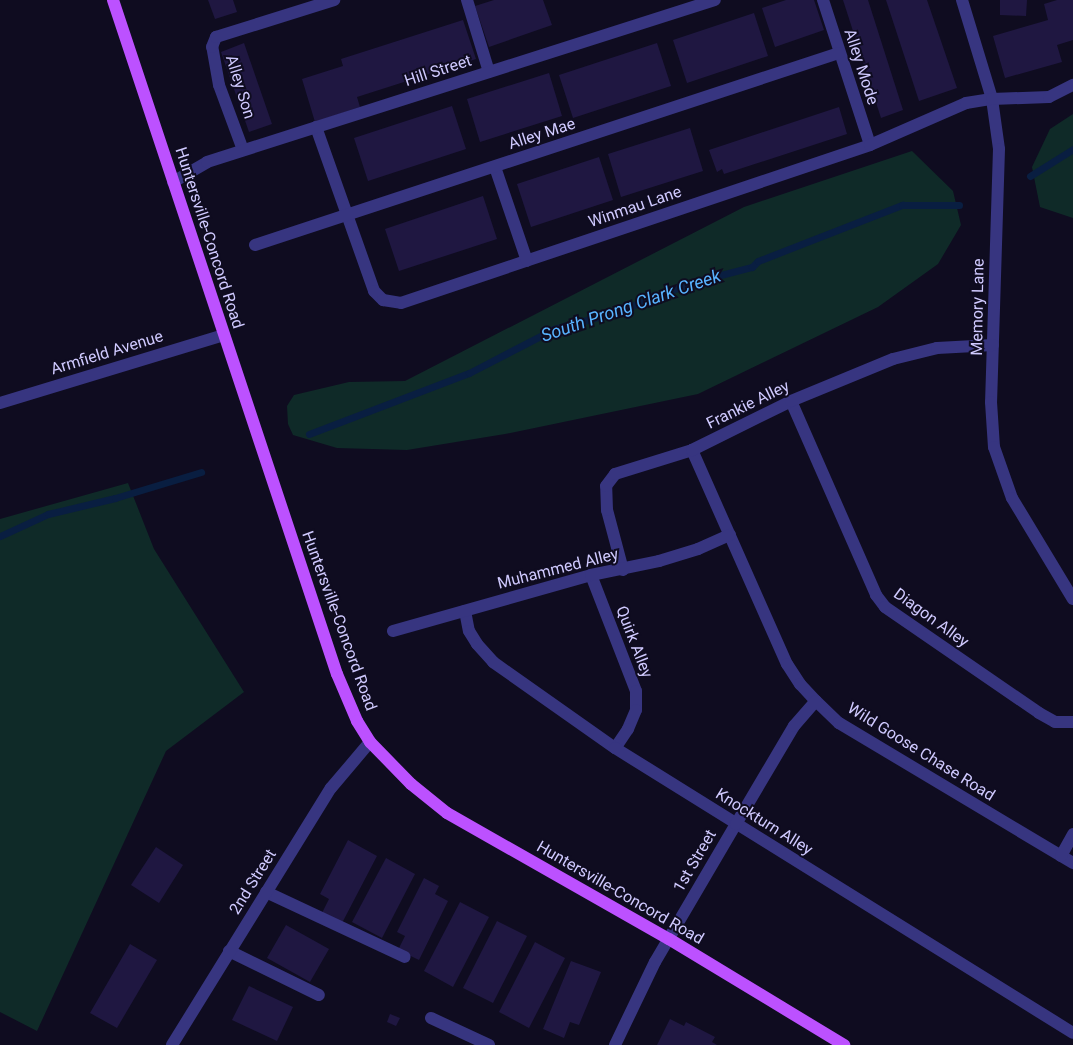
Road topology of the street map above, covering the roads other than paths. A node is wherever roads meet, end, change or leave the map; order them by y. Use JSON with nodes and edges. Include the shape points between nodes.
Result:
{"nodes":[{"id":1,"x":113,"y":0,"type":"edge"},
{"id":2,"x":334,"y":0,"type":"edge"},
{"id":3,"x":467,"y":0,"type":"edge"},
{"id":4,"x":715,"y":0,"type":"edge"},
{"id":5,"x":824,"y":0,"type":"edge"},
{"id":6,"x":962,"y":0,"type":"edge"},
{"id":7,"x":839,"y":53,"type":"junction"},
{"id":8,"x":489,"y":72,"type":"junction"},
{"id":9,"x":1073,"y":85,"type":"edge"},
{"id":10,"x":992,"y":99,"type":"junction"},
{"id":11,"x":316,"y":127,"type":"junction"},
{"id":12,"x":870,"y":144,"type":"junction"},
{"id":13,"x":243,"y":150,"type":"junction"},
{"id":14,"x":495,"y":167,"type":"junction"},
{"id":15,"x":174,"y":182,"type":"junction"},
{"id":16,"x":347,"y":216,"type":"junction"},
{"id":17,"x":256,"y":245,"type":"dead end"},
{"id":18,"x":527,"y":260,"type":"junction"},
{"id":19,"x":224,"y":335,"type":"junction"},
{"id":20,"x":993,"y":345,"type":"junction"},
{"id":21,"x":791,"y":401,"type":"junction"},
{"id":22,"x":0,"y":403,"type":"edge"},
{"id":23,"x":692,"y":450,"type":"junction"},
{"id":24,"x":730,"y":535,"type":"junction"},
{"id":25,"x":623,"y":570,"type":"junction"},
{"id":26,"x":591,"y":575,"type":"junction"},
{"id":27,"x":1073,"y":599,"type":"edge"},
{"id":28,"x":465,"y":611,"type":"junction"},
{"id":29,"x":392,"y":631,"type":"dead end"},
{"id":30,"x":816,"y":701,"type":"junction"},
{"id":31,"x":1073,"y":722,"type":"edge"},
{"id":32,"x":370,"y":742,"type":"junction"},
{"id":33,"x":615,"y":748,"type":"junction"},
{"id":34,"x":736,"y":824,"type":"junction"},
{"id":35,"x":1073,"y":834,"type":"edge"},
{"id":36,"x":1061,"y":856,"type":"junction"},
{"id":37,"x":1073,"y":863,"type":"edge"},
{"id":38,"x":266,"y":892,"type":"junction"},
{"id":39,"x":669,"y":939,"type":"junction"},
{"id":40,"x":229,"y":951,"type":"junction"},
{"id":41,"x":405,"y":957,"type":"dead end"},
{"id":42,"x":319,"y":995,"type":"dead end"},
{"id":43,"x":431,"y":1018,"type":"dead end"},
{"id":44,"x":1073,"y":1033,"type":"edge"},
{"id":45,"x":172,"y":1045,"type":"edge"},
{"id":46,"x":488,"y":1045,"type":"edge"},
{"id":47,"x":615,"y":1045,"type":"edge"},
{"id":48,"x":844,"y":1045,"type":"edge"}],
"edges":[{"from":1,"to":15,"type":"main road","name":"Huntersville-Concord Road"},
{"from":2,"to":13,"type":"street","name":"Alley Son","via":[[216,37],[212,47],[219,85]]},
{"from":3,"to":8,"type":"street"},
{"from":4,"to":8,"type":"street","name":"Hill Street"},
{"from":5,"to":7,"type":"street","name":"Alley Mode"},
{"from":6,"to":10,"type":"street","name":"Memory Lane"},
{"from":7,"to":12,"type":"street","name":"Alley Mode"},
{"from":7,"to":14,"type":"street","name":"Alley Mae"},
{"from":8,"to":11,"type":"street","name":"Hill Street"},
{"from":9,"to":10,"type":"street","name":"Winmau Lane","via":[[1049,97]]},
{"from":10,"to":12,"type":"street","name":"Winmau Lane","via":[[966,102]]},
{"from":10,"to":20,"type":"street","name":"Memory Lane","via":[[999,149]]},
{"from":11,"to":13,"type":"street","name":"Hill Street"},
{"from":11,"to":16,"type":"street","name":"Winmau Lane"},
{"from":12,"to":18,"type":"street","name":"Winmau Lane"},
{"from":13,"to":15,"type":"street","name":"Hill Street","via":[[207,162]]},
{"from":14,"to":16,"type":"street","name":"Alley Mae"},
{"from":14,"to":18,"type":"street"},
{"from":15,"to":19,"type":"main road","name":"Huntersville-Concord Road"},
{"from":16,"to":17,"type":"street","name":"Alley Mae"},
{"from":16,"to":18,"type":"street","name":"Winmau Lane","via":[[374,291],[384,300],[401,304]]},
{"from":19,"to":22,"type":"street","name":"Armfield Avenue"},
{"from":19,"to":32,"type":"main road","name":"Huntersville-Concord Road","via":[[338,674],[357,721]]},
{"from":20,"to":21,"type":"street","name":"Frankie Alley","via":[[937,348],[893,359]]},
{"from":20,"to":27,"type":"street","name":"Memory Lane","via":[[991,402],[994,447],[1004,480]]},
{"from":21,"to":23,"type":"street","name":"Frankie Alley"},
{"from":21,"to":31,"type":"street","name":"Diagon Alley","via":[[876,595],[885,607],[1039,713],[1055,722]]},
{"from":23,"to":24,"type":"street","name":"Wild Goose Chase Road"},
{"from":23,"to":25,"type":"street","name":"Frankie Alley","via":[[615,474],[606,486],[607,510]]},
{"from":24,"to":25,"type":"street","name":"Muhammed Alley","via":[[698,549]]},
{"from":24,"to":30,"type":"street","name":"Wild Goose Chase Road","via":[[787,664]]},
{"from":25,"to":26,"type":"street","name":"Muhammed Alley"},
{"from":26,"to":28,"type":"street","name":"Muhammed Alley"},
{"from":26,"to":33,"type":"street","name":"Quirk Alley","via":[[636,691],[636,710],[628,730]]},
{"from":28,"to":29,"type":"street","name":"Muhammed Alley"},
{"from":28,"to":33,"type":"street","name":"Knockturn Alley","via":[[469,630],[493,662]]},
{"from":30,"to":34,"type":"street","name":"1st Street","via":[[794,726]]},
{"from":30,"to":36,"type":"street","name":"Wild Goose Chase Road","via":[[839,722]]},
{"from":32,"to":38,"type":"street","name":"2nd Street","via":[[331,788]]},
{"from":32,"to":39,"type":"main road","name":"Huntersville-Concord Road","via":[[411,784],[447,813]]},
{"from":33,"to":34,"type":"street","name":"Knockturn Alley"},
{"from":34,"to":39,"type":"street","name":"1st Street"},
{"from":34,"to":44,"type":"street","name":"Knockturn Alley"},
{"from":35,"to":36,"type":"street"},
{"from":36,"to":37,"type":"street","name":"Wild Goose Chase Road"},
{"from":38,"to":40,"type":"street","name":"2nd Street"},
{"from":38,"to":41,"type":"street"},
{"from":39,"to":47,"type":"street","name":"1st Street"},
{"from":39,"to":48,"type":"main road","name":"Huntersville-Concord Road"},
{"from":40,"to":42,"type":"street"},
{"from":40,"to":45,"type":"street","name":"2nd Street"},
{"from":43,"to":46,"type":"street"}]}
